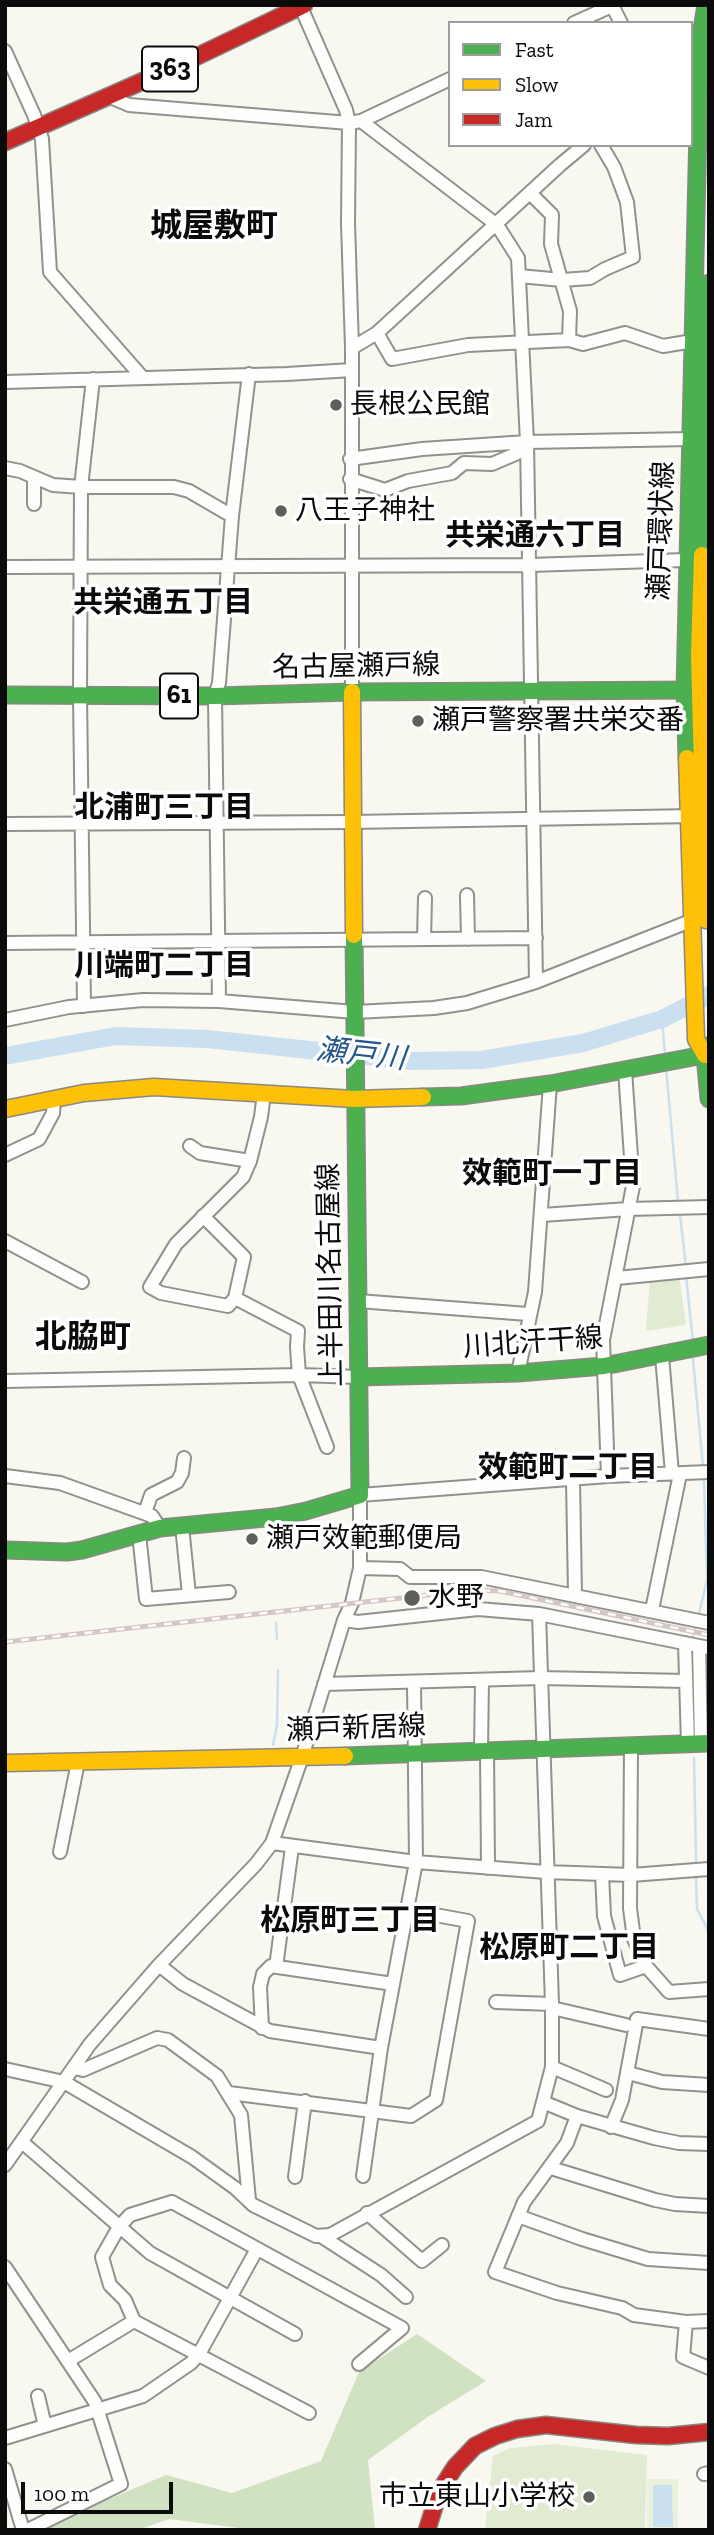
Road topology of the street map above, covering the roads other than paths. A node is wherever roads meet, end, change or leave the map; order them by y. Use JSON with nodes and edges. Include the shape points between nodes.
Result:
{"nodes":[{"id":1,"x":612,"y":5,"type":"edge"},
{"id":2,"x":706,"y":5,"type":"edge"},
{"id":3,"x":301,"y":6,"type":"edge"},
{"id":4,"x":578,"y":21,"type":"edge"},
{"id":5,"x":620,"y":21,"type":"edge"},
{"id":6,"x":5,"y":51,"type":"edge"},
{"id":7,"x":448,"y":80,"type":"edge"},
{"id":8,"x":700,"y":85,"type":"edge"},
{"id":9,"x":110,"y":97,"type":"junction"},
{"id":10,"x":355,"y":122,"type":"junction"},
{"id":11,"x":38,"y":127,"type":"junction"},
{"id":12,"x":5,"y":142,"type":"edge"},
{"id":13,"x":582,"y":147,"type":"edge"},
{"id":14,"x":602,"y":147,"type":"edge"},
{"id":15,"x":530,"y":193,"type":"junction"},
{"id":16,"x":497,"y":225,"type":"junction"},
{"id":17,"x":519,"y":276,"type":"junction"},
{"id":18,"x":562,"y":280,"type":"junction"},
{"id":19,"x":709,"y":283,"type":"edge"},
{"id":20,"x":708,"y":325,"type":"edge"},
{"id":21,"x":377,"y":333,"type":"junction"},
{"id":22,"x":569,"y":340,"type":"junction"},
{"id":23,"x":523,"y":341,"type":"junction"},
{"id":24,"x":693,"y":341,"type":"junction"},
{"id":25,"x":352,"y":348,"type":"junction"},
{"id":26,"x":352,"y":370,"type":"junction"},
{"id":27,"x":249,"y":374,"type":"junction"},
{"id":28,"x":142,"y":377,"type":"junction"},
{"id":29,"x":93,"y":379,"type":"junction"},
{"id":30,"x":5,"y":382,"type":"edge"},
{"id":31,"x":702,"y":439,"type":"edge"},
{"id":32,"x":527,"y":446,"type":"junction"},
{"id":33,"x":351,"y":459,"type":"junction"},
{"id":34,"x":5,"y":468,"type":"edge"},
{"id":35,"x":34,"y":477,"type":"junction"},
{"id":36,"x":350,"y":479,"type":"junction"},
{"id":37,"x":81,"y":487,"type":"junction"},
{"id":38,"x":34,"y":504,"type":"dead end"},
{"id":39,"x":232,"y":516,"type":"junction"},
{"id":40,"x":699,"y":560,"type":"edge"},
{"id":41,"x":352,"y":564,"type":"junction"},
{"id":42,"x":529,"y":565,"type":"junction"},
{"id":43,"x":229,"y":566,"type":"junction"},
{"id":44,"x":5,"y":567,"type":"edge"},
{"id":45,"x":82,"y":567,"type":"junction"},
{"id":46,"x":698,"y":690,"type":"edge"},
{"id":47,"x":530,"y":691,"type":"junction"},
{"id":48,"x":352,"y":692,"type":"junction"},
{"id":49,"x":80,"y":694,"type":"junction"},
{"id":50,"x":5,"y":695,"type":"edge"},
{"id":51,"x":215,"y":696,"type":"junction"},
{"id":52,"x":700,"y":817,"type":"edge"},
{"id":53,"x":535,"y":819,"type":"junction"},
{"id":54,"x":217,"y":821,"type":"junction"},
{"id":55,"x":82,"y":822,"type":"junction"},
{"id":56,"x":352,"y":822,"type":"junction"},
{"id":57,"x":5,"y":824,"type":"edge"},
{"id":58,"x":467,"y":895,"type":"dead end"},
{"id":59,"x":425,"y":898,"type":"dead end"},
{"id":60,"x":703,"y":914,"type":"edge"},
{"id":61,"x":536,"y":938,"type":"junction"},
{"id":62,"x":424,"y":939,"type":"junction"},
{"id":63,"x":468,"y":939,"type":"junction"},
{"id":64,"x":218,"y":940,"type":"junction"},
{"id":65,"x":354,"y":940,"type":"junction"},
{"id":66,"x":5,"y":943,"type":"edge"},
{"id":67,"x":83,"y":943,"type":"junction"},
{"id":68,"x":536,"y":982,"type":"junction"},
{"id":69,"x":219,"y":1001,"type":"junction"},
{"id":70,"x":84,"y":1006,"type":"junction"},
{"id":71,"x":355,"y":1012,"type":"junction"},
{"id":72,"x":5,"y":1020,"type":"edge"},
{"id":73,"x":709,"y":1022,"type":"edge"},
{"id":74,"x":709,"y":1038,"type":"edge"},
{"id":75,"x":707,"y":1055,"type":"edge"},
{"id":76,"x":625,"y":1070,"type":"junction"},
{"id":77,"x":550,"y":1084,"type":"junction"},
{"id":78,"x":264,"y":1093,"type":"junction"},
{"id":79,"x":54,"y":1099,"type":"junction"},
{"id":80,"x":354,"y":1099,"type":"junction"},
{"id":81,"x":709,"y":1099,"type":"edge"},
{"id":82,"x":5,"y":1110,"type":"edge"},
{"id":83,"x":190,"y":1146,"type":"dead end"},
{"id":84,"x":5,"y":1154,"type":"edge"},
{"id":85,"x":250,"y":1161,"type":"junction"},
{"id":86,"x":709,"y":1207,"type":"edge"},
{"id":87,"x":628,"y":1209,"type":"junction"},
{"id":88,"x":542,"y":1215,"type":"junction"},
{"id":89,"x":203,"y":1216,"type":"junction"},
{"id":90,"x":5,"y":1241,"type":"edge"},
{"id":91,"x":709,"y":1269,"type":"edge"},
{"id":92,"x":617,"y":1278,"type":"junction"},
{"id":93,"x":82,"y":1282,"type":"dead end"},
{"id":94,"x":235,"y":1298,"type":"junction"},
{"id":95,"x":358,"y":1301,"type":"junction"},
{"id":96,"x":528,"y":1314,"type":"junction"},
{"id":97,"x":709,"y":1345,"type":"edge"},
{"id":98,"x":662,"y":1356,"type":"junction"},
{"id":99,"x":604,"y":1366,"type":"junction"},
{"id":100,"x":518,"y":1373,"type":"junction"},
{"id":101,"x":299,"y":1375,"type":"junction"},
{"id":102,"x":359,"y":1377,"type":"junction"},
{"id":103,"x":5,"y":1381,"type":"edge"},
{"id":104,"x":327,"y":1447,"type":"dead end"},
{"id":105,"x":184,"y":1458,"type":"dead end"},
{"id":106,"x":709,"y":1472,"type":"edge"},
{"id":107,"x":676,"y":1474,"type":"junction"},
{"id":108,"x":5,"y":1476,"type":"edge"},
{"id":109,"x":608,"y":1476,"type":"junction"},
{"id":110,"x":573,"y":1480,"type":"junction"},
{"id":111,"x":360,"y":1495,"type":"junction"},
{"id":112,"x":145,"y":1513,"type":"junction"},
{"id":113,"x":182,"y":1526,"type":"junction"},
{"id":114,"x":160,"y":1528,"type":"junction"},
{"id":115,"x":139,"y":1534,"type":"junction"},
{"id":116,"x":5,"y":1550,"type":"edge"},
{"id":117,"x":360,"y":1568,"type":"junction"},
{"id":118,"x":229,"y":1592,"type":"dead end"},
{"id":119,"x":575,"y":1594,"type":"junction"},
{"id":120,"x":189,"y":1595,"type":"junction"},
{"id":121,"x":652,"y":1610,"type":"junction"},
{"id":122,"x":539,"y":1614,"type":"junction"},
{"id":123,"x":344,"y":1620,"type":"junction"},
{"id":124,"x":701,"y":1621,"type":"edge"},
{"id":125,"x":695,"y":1645,"type":"edge"},
{"id":126,"x":541,"y":1678,"type":"junction"},
{"id":127,"x":482,"y":1680,"type":"junction"},
{"id":128,"x":686,"y":1681,"type":"junction"},
{"id":129,"x":414,"y":1682,"type":"junction"},
{"id":130,"x":324,"y":1684,"type":"junction"},
{"id":131,"x":699,"y":1744,"type":"edge"},
{"id":132,"x":631,"y":1746,"type":"junction"},
{"id":133,"x":484,"y":1750,"type":"junction"},
{"id":134,"x":544,"y":1750,"type":"junction"},
{"id":135,"x":414,"y":1753,"type":"junction"},
{"id":136,"x":302,"y":1757,"type":"junction"},
{"id":137,"x":78,"y":1762,"type":"junction"},
{"id":138,"x":5,"y":1763,"type":"edge"},
{"id":139,"x":272,"y":1843,"type":"junction"},
{"id":140,"x":292,"y":1847,"type":"junction"},
{"id":141,"x":60,"y":1852,"type":"dead end"},
{"id":142,"x":416,"y":1862,"type":"junction"},
{"id":143,"x":488,"y":1868,"type":"junction"},
{"id":144,"x":709,"y":1869,"type":"edge"},
{"id":145,"x":546,"y":1872,"type":"junction"},
{"id":146,"x":602,"y":1874,"type":"junction"},
{"id":147,"x":631,"y":1875,"type":"junction"},
{"id":148,"x":408,"y":1910,"type":"junction"},
{"id":149,"x":159,"y":1965,"type":"junction"},
{"id":150,"x":646,"y":1966,"type":"junction"},
{"id":151,"x":276,"y":1967,"type":"junction"},
{"id":152,"x":393,"y":1984,"type":"junction"},
{"id":153,"x":709,"y":1989,"type":"edge"},
{"id":154,"x":496,"y":2002,"type":"dead end"},
{"id":155,"x":552,"y":2006,"type":"junction"},
{"id":156,"x":626,"y":2025,"type":"dead end"},
{"id":157,"x":262,"y":2028,"type":"junction"},
{"id":158,"x":709,"y":2029,"type":"edge"},
{"id":159,"x":381,"y":2048,"type":"junction"},
{"id":160,"x":552,"y":2067,"type":"junction"},
{"id":161,"x":74,"y":2068,"type":"junction"},
{"id":162,"x":5,"y":2069,"type":"edge"},
{"id":163,"x":628,"y":2073,"type":"junction"},
{"id":164,"x":64,"y":2082,"type":"junction"},
{"id":165,"x":709,"y":2085,"type":"edge"},
{"id":166,"x":606,"y":2090,"type":"dead end"},
{"id":167,"x":229,"y":2093,"type":"junction"},
{"id":168,"x":304,"y":2101,"type":"junction"},
{"id":169,"x":543,"y":2102,"type":"junction"},
{"id":170,"x":371,"y":2109,"type":"junction"},
{"id":171,"x":577,"y":2116,"type":"junction"},
{"id":172,"x":611,"y":2127,"type":"junction"},
{"id":173,"x":22,"y":2142,"type":"junction"},
{"id":174,"x":709,"y":2144,"type":"edge"},
{"id":175,"x":5,"y":2165,"type":"edge"},
{"id":176,"x":551,"y":2168,"type":"junction"},
{"id":177,"x":363,"y":2176,"type":"dead end"},
{"id":178,"x":295,"y":2177,"type":"dead end"},
{"id":179,"x":249,"y":2200,"type":"junction"},
{"id":180,"x":709,"y":2206,"type":"edge"},
{"id":181,"x":368,"y":2213,"type":"junction"},
{"id":182,"x":518,"y":2216,"type":"junction"},
{"id":183,"x":119,"y":2227,"type":"junction"},
{"id":184,"x":321,"y":2236,"type":"junction"},
{"id":185,"x":442,"y":2245,"type":"dead end"},
{"id":186,"x":257,"y":2249,"type":"junction"},
{"id":187,"x":709,"y":2263,"type":"edge"},
{"id":188,"x":5,"y":2267,"type":"edge"},
{"id":189,"x":230,"y":2297,"type":"junction"},
{"id":190,"x":405,"y":2297,"type":"dead end"},
{"id":191,"x":134,"y":2321,"type":"junction"},
{"id":192,"x":709,"y":2321,"type":"edge"},
{"id":193,"x":686,"y":2322,"type":"junction"},
{"id":194,"x":295,"y":2334,"type":"dead end"},
{"id":195,"x":199,"y":2354,"type":"junction"},
{"id":196,"x":68,"y":2361,"type":"junction"},
{"id":197,"x":359,"y":2364,"type":"dead end"},
{"id":198,"x":709,"y":2368,"type":"edge"},
{"id":199,"x":38,"y":2396,"type":"dead end"},
{"id":200,"x":99,"y":2409,"type":"junction"},
{"id":201,"x":309,"y":2413,"type":"dead end"},
{"id":202,"x":45,"y":2426,"type":"junction"},
{"id":203,"x":708,"y":2435,"type":"edge"},
{"id":204,"x":5,"y":2438,"type":"edge"},
{"id":205,"x":5,"y":2469,"type":"edge"},
{"id":206,"x":10,"y":2505,"type":"edge"},
{"id":207,"x":23,"y":2530,"type":"edge"},
{"id":208,"x":28,"y":2530,"type":"edge"},
{"id":209,"x":427,"y":2530,"type":"edge"}],
"edges":[{"from":1,"to":4,"type":"street"},
{"from":1,"to":5,"type":"street"},
{"from":2,"to":8,"type":"main road","name":"瀬戸環状線"},
{"from":3,"to":9,"type":"main road","number":"363"},
{"from":3,"to":10,"type":"street"},
{"from":6,"to":11,"type":"street"},
{"from":7,"to":10,"type":"street"},
{"from":8,"to":24,"type":"main road","name":"瀬戸環状線"},
{"from":9,"to":10,"type":"street","via":[[129,105]]},
{"from":9,"to":11,"type":"main road","number":"363"},
{"from":10,"to":16,"type":"street"},
{"from":10,"to":25,"type":"street","via":[[348,223]]},
{"from":11,"to":12,"type":"main road","number":"363"},
{"from":11,"to":28,"type":"street","via":[[50,272]]},
{"from":13,"to":15,"type":"street"},
{"from":14,"to":18,"type":"street","via":[[627,201],[633,257],[590,278]]},
{"from":15,"to":16,"type":"street"},
{"from":15,"to":18,"type":"street","via":[[552,215],[551,244]]},
{"from":16,"to":17,"type":"street","via":[[518,258]]},
{"from":16,"to":21,"type":"street"},
{"from":17,"to":18,"type":"street"},
{"from":17,"to":23,"type":"street"},
{"from":18,"to":22,"type":"street","via":[[570,310]]},
{"from":19,"to":20,"type":"main road","name":"瀬戸環状線"},
{"from":20,"to":31,"type":"main road","name":"瀬戸環状線"},
{"from":21,"to":23,"type":"street","via":[[392,359],[468,345]]},
{"from":21,"to":25,"type":"street"},
{"from":22,"to":23,"type":"street"},
{"from":22,"to":24,"type":"street","via":[[583,344],[625,334],[663,346]]},
{"from":23,"to":32,"type":"street"},
{"from":24,"to":31,"type":"main road","name":"瀬戸環状線"},
{"from":25,"to":26,"type":"street"},
{"from":26,"to":27,"type":"street"},
{"from":26,"to":33,"type":"street"},
{"from":27,"to":28,"type":"street"},
{"from":27,"to":39,"type":"street"},
{"from":28,"to":29,"type":"street"},
{"from":29,"to":30,"type":"street"},
{"from":29,"to":37,"type":"street"},
{"from":31,"to":32,"type":"street"},
{"from":31,"to":40,"type":"main road","name":"瀬戸環状線"},
{"from":32,"to":33,"type":"street","via":[[422,449]]},
{"from":32,"to":36,"type":"street","via":[[492,464],[464,463],[452,473],[385,490]]},
{"from":32,"to":42,"type":"street"},
{"from":33,"to":36,"type":"street"},
{"from":34,"to":35,"type":"street"},
{"from":35,"to":37,"type":"street","via":[[53,485]]},
{"from":35,"to":38,"type":"street"},
{"from":36,"to":41,"type":"street"},
{"from":37,"to":39,"type":"street","via":[[174,487]]},
{"from":37,"to":45,"type":"street"},
{"from":39,"to":43,"type":"street"},
{"from":40,"to":42,"type":"street"},
{"from":40,"to":46,"type":"main road","name":"瀬戸環状線"},
{"from":41,"to":42,"type":"street"},
{"from":41,"to":43,"type":"street"},
{"from":41,"to":48,"type":"street"},
{"from":42,"to":47,"type":"street"},
{"from":43,"to":45,"type":"street"},
{"from":43,"to":51,"type":"street"},
{"from":44,"to":45,"type":"street"},
{"from":45,"to":49,"type":"street"},
{"from":46,"to":47,"type":"main road","name":"名古屋瀬戸線","number":"61"},
{"from":46,"to":52,"type":"main road","name":"瀬戸環状線"},
{"from":47,"to":48,"type":"main road","name":"名古屋瀬戸線","number":"61"},
{"from":47,"to":53,"type":"street"},
{"from":48,"to":51,"type":"main road","name":"名古屋瀬戸線","number":"61"},
{"from":48,"to":56,"type":"main road","name":"上半田川名古屋線"},
{"from":49,"to":50,"type":"main road","name":"名古屋瀬戸線","number":"61"},
{"from":49,"to":51,"type":"main road","name":"名古屋瀬戸線","number":"61"},
{"from":49,"to":55,"type":"street"},
{"from":51,"to":54,"type":"street"},
{"from":52,"to":53,"type":"street"},
{"from":52,"to":60,"type":"main road","name":"瀬戸環状線"},
{"from":53,"to":56,"type":"street"},
{"from":53,"to":61,"type":"street"},
{"from":54,"to":55,"type":"street"},
{"from":54,"to":56,"type":"street"},
{"from":54,"to":64,"type":"street"},
{"from":55,"to":57,"type":"street"},
{"from":55,"to":67,"type":"street"},
{"from":56,"to":65,"type":"main road","name":"上半田川名古屋線"},
{"from":58,"to":63,"type":"street"},
{"from":59,"to":62,"type":"street"},
{"from":60,"to":68,"type":"street"},
{"from":60,"to":73,"type":"main road","name":"瀬戸環状線"},
{"from":60,"to":75,"type":"main road","name":"瀬戸環状線","via":[[696,1039]]},
{"from":61,"to":63,"type":"street"},
{"from":61,"to":68,"type":"street"},
{"from":62,"to":63,"type":"street"},
{"from":62,"to":65,"type":"street"},
{"from":64,"to":65,"type":"street"},
{"from":64,"to":67,"type":"street"},
{"from":64,"to":69,"type":"street"},
{"from":65,"to":71,"type":"main road","name":"上半田川名古屋線"},
{"from":66,"to":67,"type":"street"},
{"from":67,"to":70,"type":"street"},
{"from":68,"to":71,"type":"street","via":[[467,1003]]},
{"from":69,"to":70,"type":"street","via":[[143,999]]},
{"from":69,"to":71,"type":"street"},
{"from":70,"to":72,"type":"street"},
{"from":71,"to":80,"type":"main road","name":"上半田川名古屋線"},
{"from":74,"to":75,"type":"main road","name":"瀬戸環状線"},
{"from":75,"to":76,"type":"main road"},
{"from":75,"to":81,"type":"main road","name":"瀬戸環状線"},
{"from":76,"to":77,"type":"main road"},
{"from":76,"to":87,"type":"street","via":[[633,1186]]},
{"from":77,"to":80,"type":"main road","via":[[461,1096]]},
{"from":77,"to":88,"type":"street"},
{"from":78,"to":79,"type":"main road","via":[[154,1087]]},
{"from":78,"to":80,"type":"main road"},
{"from":78,"to":85,"type":"street"},
{"from":79,"to":82,"type":"main road"},
{"from":79,"to":84,"type":"street","via":[[53,1113],[39,1139]]},
{"from":80,"to":95,"type":"main road","name":"上半田川名古屋線"},
{"from":83,"to":85,"type":"street","via":[[200,1153]]},
{"from":85,"to":89,"type":"street","via":[[243,1177]]},
{"from":86,"to":87,"type":"street"},
{"from":87,"to":88,"type":"street"},
{"from":87,"to":92,"type":"street"},
{"from":88,"to":96,"type":"street","via":[[535,1292]]},
{"from":89,"to":94,"type":"street","via":[[244,1257]]},
{"from":89,"to":94,"type":"street","via":[[176,1244],[150,1287],[228,1306]]},
{"from":90,"to":93,"type":"street"},
{"from":91,"to":92,"type":"street"},
{"from":92,"to":99,"type":"street","via":[[603,1340]]},
{"from":94,"to":101,"type":"street","via":[[298,1331]]},
{"from":95,"to":96,"type":"street"},
{"from":95,"to":102,"type":"main road","name":"上半田川名古屋線"},
{"from":96,"to":100,"type":"street"},
{"from":97,"to":98,"type":"main road","name":"川北汗干線"},
{"from":98,"to":99,"type":"main road","name":"川北汗干線"},
{"from":98,"to":107,"type":"street"},
{"from":99,"to":100,"type":"main road","name":"川北汗干線"},
{"from":99,"to":109,"type":"street"},
{"from":100,"to":102,"type":"main road","name":"川北汗干線"},
{"from":101,"to":102,"type":"street"},
{"from":101,"to":103,"type":"street"},
{"from":101,"to":104,"type":"street"},
{"from":102,"to":111,"type":"main road","name":"上半田川名古屋線"},
{"from":105,"to":112,"type":"street","via":[[177,1482],[151,1495]]},
{"from":106,"to":107,"type":"street"},
{"from":107,"to":109,"type":"street"},
{"from":107,"to":121,"type":"street"},
{"from":108,"to":112,"type":"street","via":[[60,1483]]},
{"from":109,"to":110,"type":"street"},
{"from":110,"to":111,"type":"street"},
{"from":110,"to":119,"type":"street"},
{"from":111,"to":113,"type":"main road","via":[[306,1511]]},
{"from":111,"to":117,"type":"street"},
{"from":112,"to":114,"type":"street"},
{"from":113,"to":114,"type":"main road"},
{"from":113,"to":120,"type":"street"},
{"from":114,"to":115,"type":"main road"},
{"from":115,"to":116,"type":"main road","via":[[67,1552]]},
{"from":115,"to":120,"type":"street","via":[[146,1599]]},
{"from":117,"to":119,"type":"street","via":[[400,1569],[410,1577],[481,1577]]},
{"from":117,"to":123,"type":"street"},
{"from":118,"to":120,"type":"street"},
{"from":119,"to":121,"type":"street"},
{"from":121,"to":124,"type":"street"},
{"from":122,"to":123,"type":"street","via":[[478,1609]]},
{"from":122,"to":125,"type":"street"},
{"from":122,"to":126,"type":"street"},
{"from":123,"to":130,"type":"street"},
{"from":125,"to":128,"type":"street"},
{"from":125,"to":131,"type":"street"},
{"from":126,"to":127,"type":"street"},
{"from":126,"to":128,"type":"street"},
{"from":126,"to":134,"type":"street"},
{"from":127,"to":129,"type":"street"},
{"from":127,"to":133,"type":"street"},
{"from":128,"to":131,"type":"street"},
{"from":129,"to":130,"type":"street"},
{"from":129,"to":135,"type":"street"},
{"from":130,"to":136,"type":"street"},
{"from":131,"to":132,"type":"main road","name":"瀬戸新居線"},
{"from":132,"to":134,"type":"main road","name":"瀬戸新居線"},
{"from":132,"to":147,"type":"street"},
{"from":133,"to":134,"type":"main road","name":"瀬戸新居線"},
{"from":133,"to":135,"type":"main road","name":"瀬戸新居線"},
{"from":133,"to":143,"type":"street"},
{"from":134,"to":145,"type":"street"},
{"from":135,"to":136,"type":"main road","name":"瀬戸新居線"},
{"from":135,"to":142,"type":"street"},
{"from":136,"to":137,"type":"main road","name":"瀬戸新居線"},
{"from":136,"to":139,"type":"street"},
{"from":137,"to":138,"type":"main road","name":"瀬戸新居線"},
{"from":137,"to":141,"type":"street"},
{"from":139,"to":140,"type":"street"},
{"from":139,"to":149,"type":"street"},
{"from":140,"to":142,"type":"street"},
{"from":140,"to":151,"type":"street"},
{"from":142,"to":143,"type":"street"},
{"from":142,"to":148,"type":"street"},
{"from":143,"to":145,"type":"street"},
{"from":144,"to":147,"type":"street"},
{"from":145,"to":146,"type":"street"},
{"from":145,"to":155,"type":"street"},
{"from":146,"to":147,"type":"street"},
{"from":146,"to":150,"type":"street","via":[[604,1916],[620,1975]]},
{"from":147,"to":150,"type":"street","via":[[634,1938]]},
{"from":148,"to":152,"type":"street"},
{"from":148,"to":170,"type":"street","via":[[468,1921],[440,2082],[436,2100],[411,2116]]},
{"from":149,"to":157,"type":"street","via":[[183,1984]]},
{"from":149,"to":161,"type":"street"},
{"from":150,"to":153,"type":"street","via":[[669,1992]]},
{"from":151,"to":152,"type":"street"},
{"from":151,"to":157,"type":"street","via":[[263,1974],[260,1987]]},
{"from":152,"to":159,"type":"street"},
{"from":154,"to":155,"type":"street"},
{"from":155,"to":156,"type":"street"},
{"from":155,"to":160,"type":"street"},
{"from":157,"to":159,"type":"street"},
{"from":158,"to":163,"type":"street","via":[[637,2019]]},
{"from":159,"to":170,"type":"street"},
{"from":160,"to":166,"type":"street"},
{"from":160,"to":169,"type":"street"},
{"from":161,"to":164,"type":"street"},
{"from":161,"to":167,"type":"street","via":[[83,2070],[157,2038],[168,2040],[217,2076]]},
{"from":162,"to":164,"type":"street"},
{"from":163,"to":165,"type":"street"},
{"from":163,"to":172,"type":"street"},
{"from":164,"to":173,"type":"street"},
{"from":164,"to":179,"type":"street","via":[[192,2157]]},
{"from":167,"to":168,"type":"street"},
{"from":167,"to":179,"type":"street","via":[[241,2115]]},
{"from":168,"to":170,"type":"street"},
{"from":168,"to":178,"type":"street"},
{"from":169,"to":171,"type":"street"},
{"from":169,"to":181,"type":"street","via":[[538,2121]]},
{"from":170,"to":177,"type":"street"},
{"from":171,"to":172,"type":"street"},
{"from":171,"to":176,"type":"street"},
{"from":172,"to":174,"type":"street","via":[[679,2143]]},
{"from":173,"to":175,"type":"street"},
{"from":173,"to":183,"type":"street"},
{"from":176,"to":180,"type":"street","via":[[655,2200]]},
{"from":176,"to":182,"type":"street"},
{"from":179,"to":184,"type":"street","via":[[272,2216]]},
{"from":181,"to":184,"type":"street"},
{"from":181,"to":185,"type":"street","via":[[422,2261]]},
{"from":182,"to":187,"type":"street","via":[[641,2257]]},
{"from":182,"to":193,"type":"street","via":[[495,2272],[634,2315]]},
{"from":183,"to":186,"type":"street","via":[[130,2215],[172,2202]]},
{"from":183,"to":189,"type":"street","via":[[150,2253]]},
{"from":183,"to":191,"type":"street","via":[[102,2257],[110,2286],[125,2300]]},
{"from":184,"to":190,"type":"street","via":[[381,2275]]},
{"from":186,"to":189,"type":"street"},
{"from":186,"to":197,"type":"street","via":[[402,2328]]},
{"from":188,"to":196,"type":"street"},
{"from":189,"to":194,"type":"street"},
{"from":189,"to":195,"type":"street"},
{"from":191,"to":195,"type":"street"},
{"from":191,"to":196,"type":"street"},
{"from":192,"to":193,"type":"street"},
{"from":193,"to":198,"type":"street","via":[[683,2357]]},
{"from":195,"to":200,"type":"street","via":[[143,2396]]},
{"from":195,"to":201,"type":"street"},
{"from":196,"to":200,"type":"street"},
{"from":199,"to":202,"type":"street"},
{"from":200,"to":202,"type":"street"},
{"from":200,"to":208,"type":"street","via":[[121,2484]]},
{"from":202,"to":204,"type":"street"},
{"from":203,"to":209,"type":"main road","via":[[636,2435],[546,2425],[517,2428],[475,2446],[455,2467],[439,2492]]},
{"from":205,"to":206,"type":"street"},
{"from":206,"to":207,"type":"street"}]}
